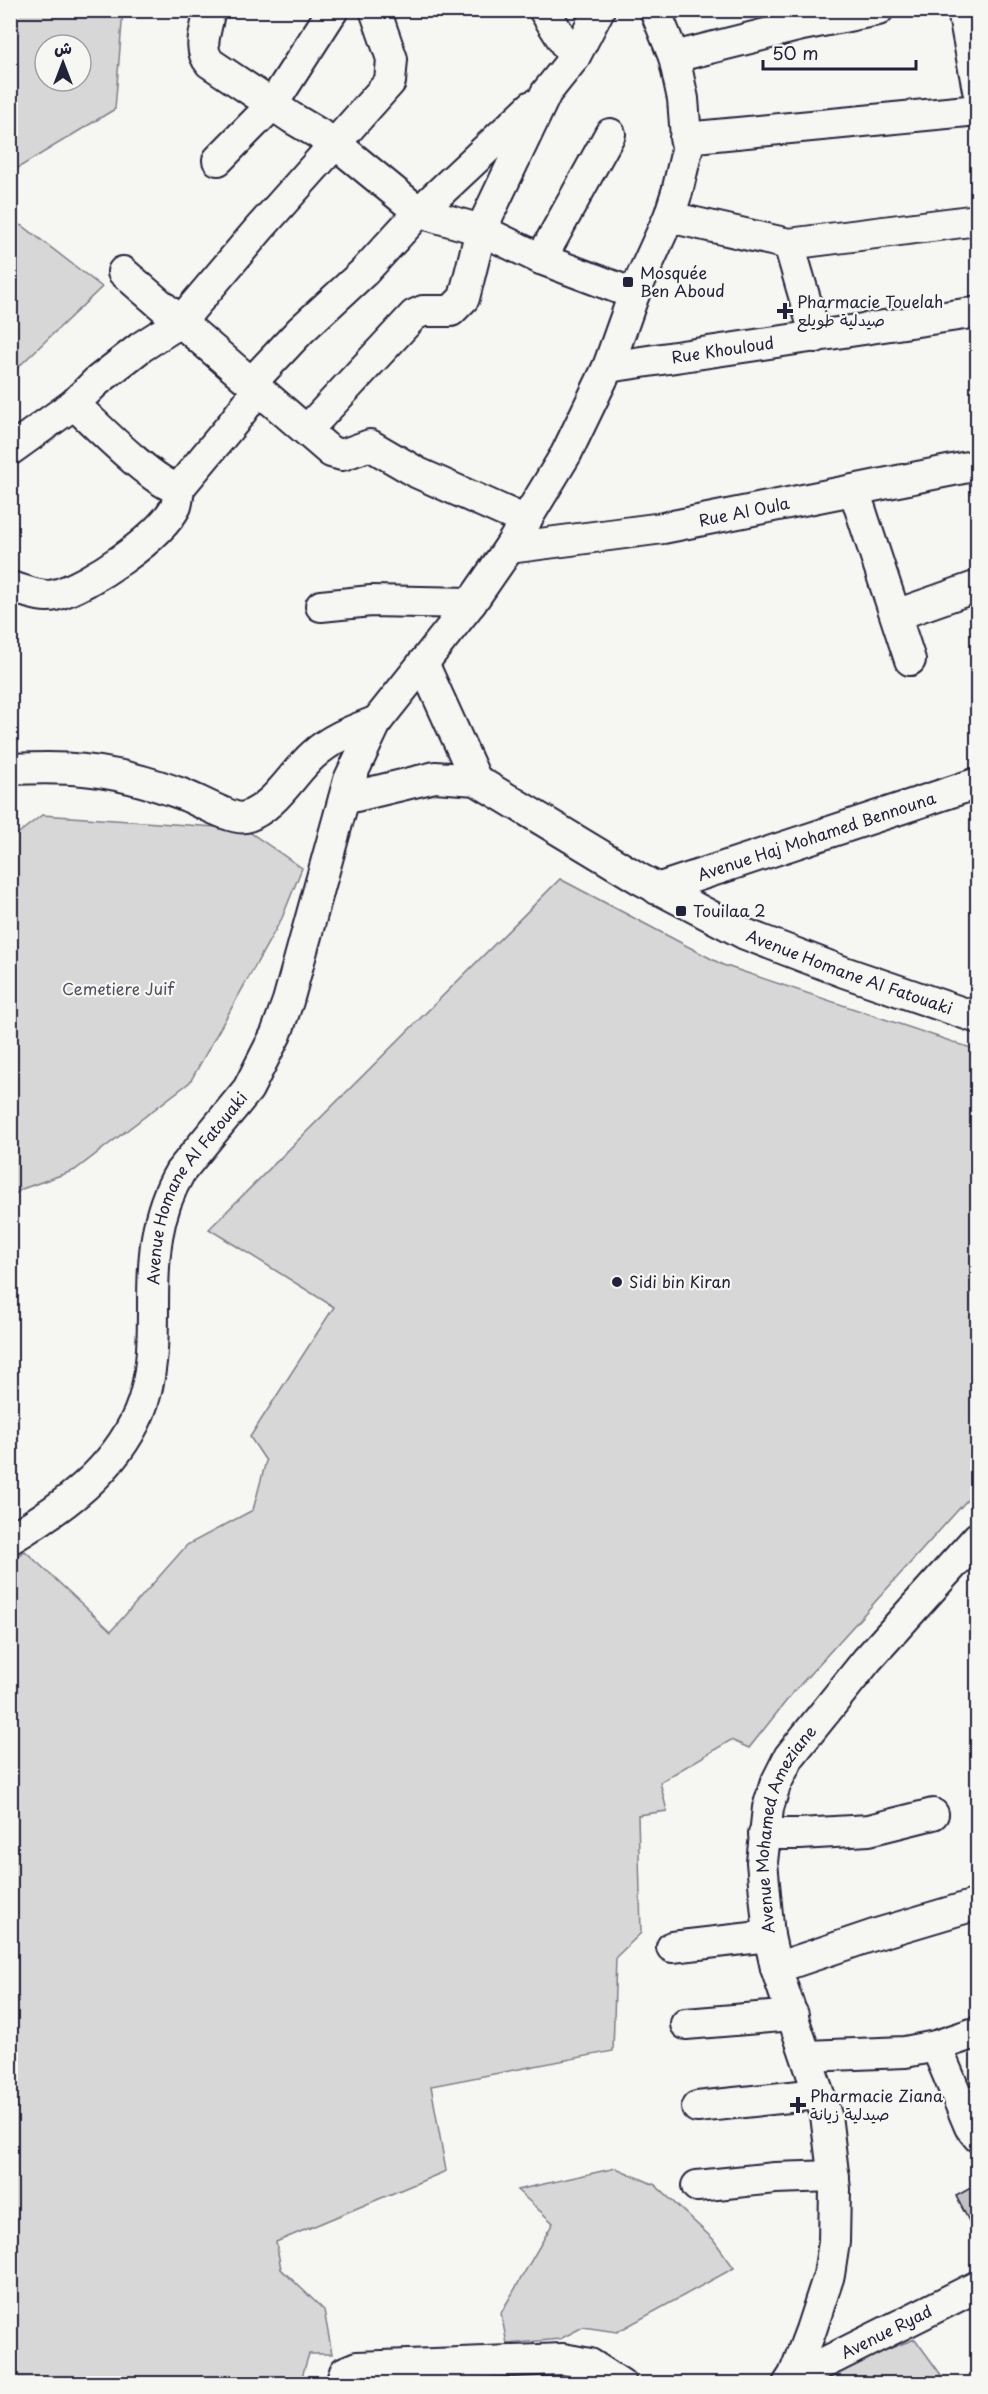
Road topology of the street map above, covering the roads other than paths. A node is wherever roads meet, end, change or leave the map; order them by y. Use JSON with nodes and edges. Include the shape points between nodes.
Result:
{"nodes":[{"id":1,"x":209,"y":10,"type":"edge"},
{"id":2,"x":333,"y":10,"type":"edge"},
{"id":3,"x":375,"y":10,"type":"edge"},
{"id":4,"x":544,"y":10,"type":"edge"},
{"id":5,"x":599,"y":10,"type":"edge"},
{"id":6,"x":878,"y":10,"type":"edge"},
{"id":7,"x":963,"y":10,"type":"edge"},
{"id":8,"x":656,"y":11,"type":"edge"},
{"id":9,"x":674,"y":57,"type":"junction"},
{"id":10,"x":574,"y":58,"type":"junction"},
{"id":11,"x":978,"y":90,"type":"edge"},
{"id":12,"x":546,"y":93,"type":"junction"},
{"id":13,"x":272,"y":105,"type":"junction"},
{"id":14,"x":978,"y":110,"type":"edge"},
{"id":15,"x":610,"y":134,"type":"dead end"},
{"id":16,"x":686,"y":138,"type":"junction"},
{"id":17,"x":336,"y":144,"type":"junction"},
{"id":18,"x":218,"y":160,"type":"dead end"},
{"id":19,"x":419,"y":212,"type":"junction"},
{"id":20,"x":669,"y":217,"type":"junction"},
{"id":21,"x":978,"y":220,"type":"edge"},
{"id":22,"x":481,"y":230,"type":"junction"},
{"id":23,"x":789,"y":244,"type":"junction"},
{"id":24,"x":541,"y":259,"type":"junction"},
{"id":25,"x":123,"y":272,"type":"dead end"},
{"id":26,"x":634,"y":294,"type":"junction"},
{"id":27,"x":978,"y":312,"type":"edge"},
{"id":28,"x":180,"y":322,"type":"junction"},
{"id":29,"x":816,"y":337,"type":"junction"},
{"id":30,"x":608,"y":366,"type":"junction"},
{"id":31,"x":255,"y":385,"type":"junction"},
{"id":32,"x":74,"y":405,"type":"junction"},
{"id":33,"x":307,"y":430,"type":"junction"},
{"id":34,"x":10,"y":450,"type":"edge"},
{"id":35,"x":978,"y":465,"type":"edge"},
{"id":36,"x":179,"y":488,"type":"junction"},
{"id":37,"x":854,"y":490,"type":"junction"},
{"id":38,"x":526,"y":521,"type":"junction"},
{"id":39,"x":509,"y":548,"type":"junction"},
{"id":40,"x":978,"y":586,"type":"edge"},
{"id":41,"x":10,"y":587,"type":"edge"},
{"id":42,"x":471,"y":603,"type":"junction"},
{"id":43,"x":321,"y":606,"type":"dead end"},
{"id":44,"x":896,"y":615,"type":"junction"},
{"id":45,"x":910,"y":660,"type":"dead end"},
{"id":46,"x":423,"y":663,"type":"junction"},
{"id":47,"x":378,"y":722,"type":"junction"},
{"id":48,"x":10,"y":769,"type":"edge"},
{"id":49,"x":292,"y":776,"type":"junction"},
{"id":50,"x":476,"y":780,"type":"junction"},
{"id":51,"x":978,"y":783,"type":"edge"},
{"id":52,"x":347,"y":789,"type":"junction"},
{"id":53,"x":657,"y":889,"type":"junction"},
{"id":54,"x":978,"y":1018,"type":"edge"},
{"id":55,"x":978,"y":1537,"type":"edge"},
{"id":56,"x":10,"y":1539,"type":"edge"},
{"id":57,"x":933,"y":1814,"type":"dead end"},
{"id":58,"x":764,"y":1834,"type":"junction"},
{"id":59,"x":978,"y":1904,"type":"edge"},
{"id":60,"x":769,"y":1936,"type":"junction"},
{"id":61,"x":672,"y":1947,"type":"dead end"},
{"id":62,"x":776,"y":1968,"type":"junction"},
{"id":63,"x":793,"y":2015,"type":"junction"},
{"id":64,"x":686,"y":2024,"type":"dead end"},
{"id":65,"x":978,"y":2032,"type":"edge"},
{"id":66,"x":936,"y":2046,"type":"junction"},
{"id":67,"x":807,"y":2056,"type":"junction"},
{"id":68,"x":818,"y":2094,"type":"junction"},
{"id":69,"x":697,"y":2107,"type":"dead end"},
{"id":70,"x":978,"y":2137,"type":"edge"},
{"id":71,"x":834,"y":2176,"type":"junction"},
{"id":72,"x":697,"y":2186,"type":"dead end"},
{"id":73,"x":978,"y":2286,"type":"edge"},
{"id":74,"x":791,"y":2379,"type":"edge"},
{"id":75,"x":619,"y":2383,"type":"edge"},
{"id":76,"x":341,"y":2384,"type":"edge"}],
"edges":[{"from":1,"to":13,"type":"street","via":[[204,56]]},
{"from":2,"to":13,"type":"street"},
{"from":3,"to":17,"type":"street","via":[[392,59],[390,82]]},
{"from":4,"to":10,"type":"street"},
{"from":5,"to":10,"type":"street"},
{"from":6,"to":9,"type":"street"},
{"from":7,"to":11,"type":"street"},
{"from":8,"to":9,"type":"street","name":"Avenue Homane Al Fatouaki"},
{"from":9,"to":16,"type":"street","name":"Avenue Homane Al Fatouaki"},
{"from":10,"to":12,"type":"street"},
{"from":12,"to":19,"type":"street"},
{"from":12,"to":22,"type":"street"},
{"from":13,"to":17,"type":"street"},
{"from":13,"to":18,"type":"street"},
{"from":14,"to":16,"type":"street"},
{"from":15,"to":24,"type":"street"},
{"from":16,"to":20,"type":"street","name":"Avenue Homane Al Fatouaki","via":[[687,150]]},
{"from":17,"to":19,"type":"street"},
{"from":17,"to":28,"type":"street"},
{"from":19,"to":22,"type":"street"},
{"from":19,"to":31,"type":"street","via":[[364,272],[301,330]]},
{"from":20,"to":23,"type":"street"},
{"from":20,"to":26,"type":"street","name":"Avenue Homane Al Fatouaki"},
{"from":21,"to":23,"type":"street"},
{"from":22,"to":24,"type":"street"},
{"from":22,"to":33,"type":"street","via":[[464,298],[459,304],[451,311],[423,311],[414,315]]},
{"from":23,"to":29,"type":"street"},
{"from":24,"to":26,"type":"street"},
{"from":25,"to":28,"type":"street"},
{"from":26,"to":30,"type":"street","name":"Avenue Homane Al Fatouaki"},
{"from":27,"to":29,"type":"street","name":"Rue Khouloud"},
{"from":28,"to":31,"type":"street"},
{"from":28,"to":32,"type":"street","via":[[126,358]]},
{"from":29,"to":30,"type":"street","name":"Rue Khouloud"},
{"from":30,"to":38,"type":"street","name":"Avenue Homane Al Fatouaki","via":[[566,454]]},
{"from":31,"to":33,"type":"street"},
{"from":31,"to":36,"type":"street","via":[[234,423]]},
{"from":32,"to":34,"type":"street"},
{"from":32,"to":36,"type":"street","via":[[141,466],[171,487]]},
{"from":33,"to":38,"type":"street","via":[[331,452],[342,455],[370,445],[418,473]]},
{"from":35,"to":37,"type":"street","name":"Rue Al Oula"},
{"from":36,"to":41,"type":"street","via":[[177,504],[166,520],[134,550],[96,576],[55,595],[37,595]]},
{"from":37,"to":39,"type":"street","name":"Rue Al Oula","via":[[663,528]]},
{"from":37,"to":44,"type":"street"},
{"from":38,"to":39,"type":"street","name":"Avenue Homane Al Fatouaki"},
{"from":39,"to":42,"type":"street","name":"Avenue Homane Al Fatouaki"},
{"from":40,"to":44,"type":"street"},
{"from":42,"to":43,"type":"street","via":[[371,601]]},
{"from":42,"to":46,"type":"street","name":"Avenue Homane Al Fatouaki"},
{"from":44,"to":45,"type":"street"},
{"from":46,"to":47,"type":"street","name":"Avenue Homane Al Fatouaki"},
{"from":46,"to":50,"type":"street"},
{"from":47,"to":49,"type":"street","via":[[333,740]]},
{"from":47,"to":52,"type":"street","name":"Avenue Homane Al Fatouaki"},
{"from":48,"to":49,"type":"street","via":[[84,770],[112,775],[166,788],[240,818],[259,811]]},
{"from":49,"to":52,"type":"street"},
{"from":50,"to":52,"type":"street","name":"Avenue Homane Al Fatouaki","via":[[435,777]]},
{"from":50,"to":53,"type":"street","name":"Avenue Homane Al Fatouaki"},
{"from":51,"to":53,"type":"street","name":"Avenue Haj Mohamed Bennouna"},
{"from":52,"to":56,"type":"street","name":"Avenue Homane Al Fatouaki","via":[[276,1034],[248,1089],[180,1172],[162,1211],[153,1268],[152,1354],[139,1413],[109,1463],[94,1478]]},
{"from":53,"to":54,"type":"street","name":"Avenue Homane Al Fatouaki","via":[[745,934]]},
{"from":55,"to":58,"type":"street","name":"Avenue Mohamed Ameziane","via":[[867,1660],[789,1758],[775,1785]]},
{"from":57,"to":58,"type":"street","via":[[869,1830]]},
{"from":58,"to":60,"type":"street","name":"Avenue Mohamed Ameziane","via":[[763,1880]]},
{"from":59,"to":62,"type":"street"},
{"from":60,"to":61,"type":"street"},
{"from":60,"to":62,"type":"street","name":"Avenue Mohamed Ameziane"},
{"from":62,"to":63,"type":"street","name":"Avenue Mohamed Ameziane"},
{"from":63,"to":64,"type":"street"},
{"from":63,"to":67,"type":"street","name":"Avenue Mohamed Ameziane"},
{"from":65,"to":66,"type":"street"},
{"from":66,"to":67,"type":"street","via":[[904,2052]]},
{"from":66,"to":70,"type":"street"},
{"from":67,"to":68,"type":"street","name":"Avenue Mohamed Ameziane"},
{"from":68,"to":69,"type":"street"},
{"from":68,"to":71,"type":"street","name":"Avenue Mohamed Ameziane","via":[[829,2132]]},
{"from":71,"to":72,"type":"street"},
{"from":71,"to":74,"type":"street","name":"Avenue Mohamed Ameziane","via":[[832,2261]]},
{"from":73,"to":74,"type":"street","name":"Avenue Ryad"},
{"from":75,"to":76,"type":"street","via":[[590,2364],[563,2359],[357,2367],[345,2372]]}]}
